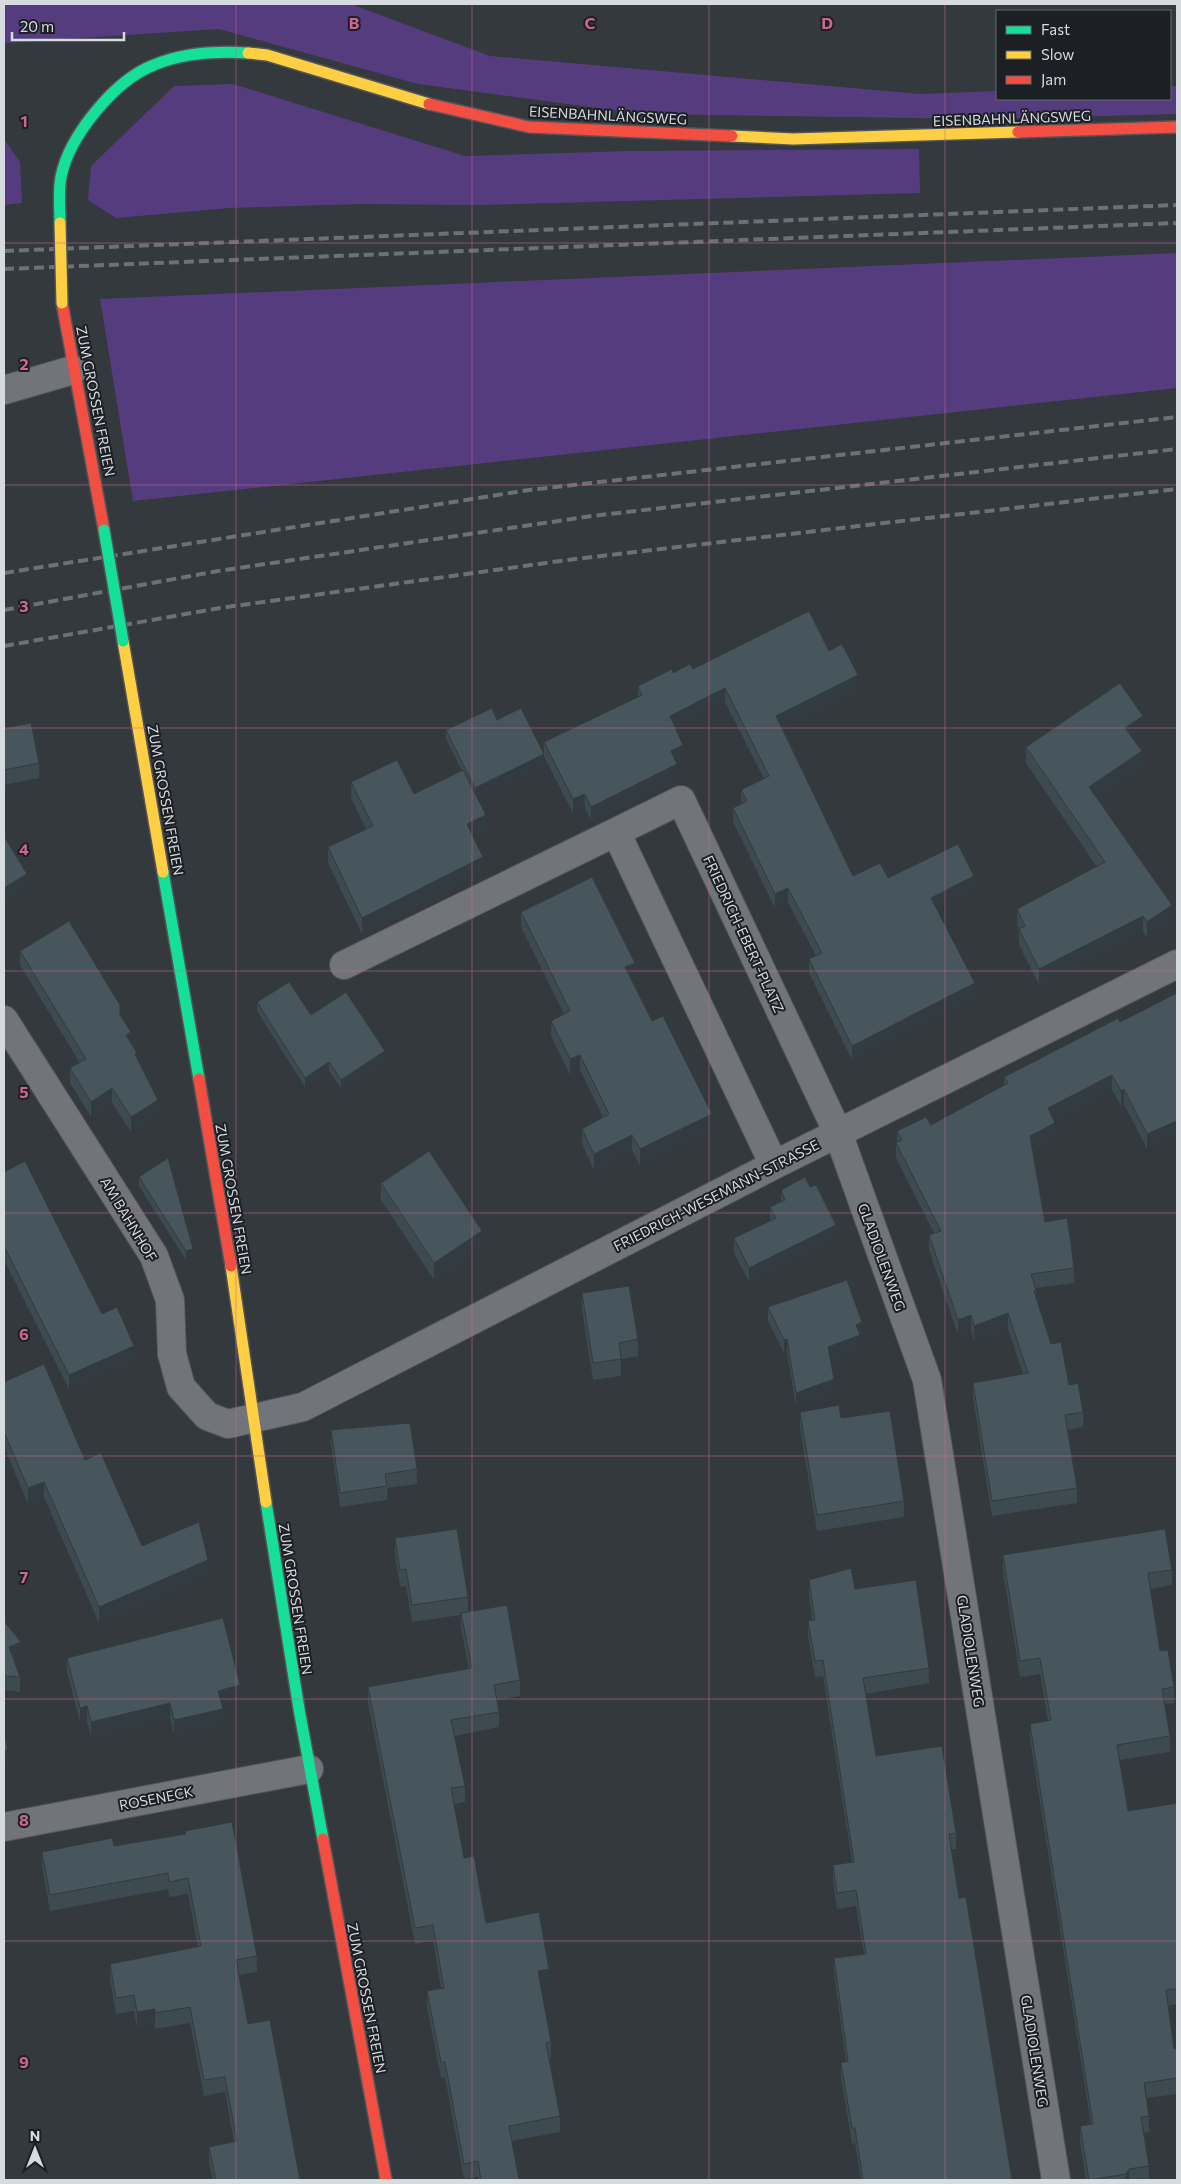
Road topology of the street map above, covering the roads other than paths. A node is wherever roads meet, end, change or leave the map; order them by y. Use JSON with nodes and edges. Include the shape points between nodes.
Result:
{"nodes":[{"id":1,"x":1177,"y":128,"type":"edge"},
{"id":2,"x":60,"y":223,"type":"joint"},
{"id":3,"x":73,"y":370,"type":"junction"},
{"id":4,"x":4,"y":390,"type":"edge"},
{"id":5,"x":616,"y":832,"type":"junction"},
{"id":6,"x":1177,"y":964,"type":"edge"},
{"id":7,"x":344,"y":965,"type":"dead end"},
{"id":8,"x":4,"y":1020,"type":"edge"},
{"id":9,"x":838,"y":1134,"type":"junction"},
{"id":10,"x":774,"y":1165,"type":"junction"},
{"id":11,"x":253,"y":1420,"type":"junction"},
{"id":12,"x":309,"y":1769,"type":"junction"},
{"id":13,"x":4,"y":1828,"type":"edge"},
{"id":14,"x":386,"y":2180,"type":"edge"},
{"id":15,"x":1056,"y":2180,"type":"edge"}],
"edges":[{"from":1,"to":2,"type":"street","name":"EISENBAHNLÄNGSWEG","via":[[793,140],[529,127],[427,104],[267,55],[231,52],[194,54],[153,65],[125,83],[95,112],[73,146],[61,177]]},
{"from":2,"to":3,"type":"street","name":"ZUM GROSSEN FREIEN","bridge":true,"via":[[62,303]]},
{"from":3,"to":4,"type":"street"},
{"from":3,"to":11,"type":"street","name":"ZUM GROSSEN FREIEN","bridge":true,"via":[[91,452],[232,1275]]},
{"from":5,"to":7,"type":"street","name":"FRIEDRICH-EBERT-PLATZ"},
{"from":5,"to":9,"type":"street","name":"FRIEDRICH-EBERT-PLATZ","via":[[681,800]]},
{"from":5,"to":10,"type":"street"},
{"from":6,"to":9,"type":"street","name":"FRIEDRICH-WESEMANN-STRASSE"},
{"from":8,"to":11,"type":"street","name":"AM BAHNHOF","via":[[154,1256],[170,1300],[172,1354],[181,1387],[207,1416],[228,1424]]},
{"from":9,"to":10,"type":"street","name":"FRIEDRICH-WESEMANN-STRASSE"},
{"from":9,"to":15,"type":"street","name":"GLADIOLENWEG","via":[[927,1380]]},
{"from":10,"to":11,"type":"street","name":"FRIEDRICH-WESEMANN-STRASSE","via":[[303,1407]]},
{"from":11,"to":12,"type":"street","name":"ZUM GROSSEN FREIEN"},
{"from":12,"to":13,"type":"street","name":"ROSENECK"},
{"from":12,"to":14,"type":"street","name":"ZUM GROSSEN FREIEN"}]}
